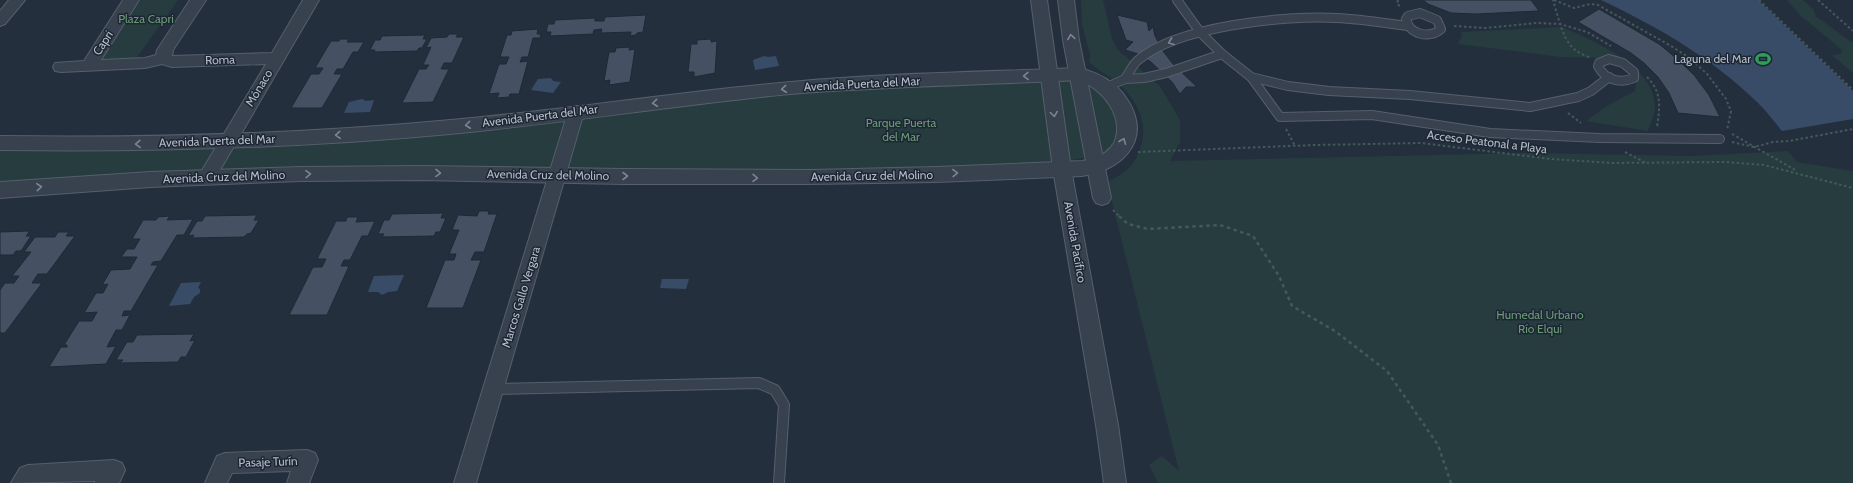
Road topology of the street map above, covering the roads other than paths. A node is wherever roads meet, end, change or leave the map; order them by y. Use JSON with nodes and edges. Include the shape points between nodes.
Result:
{"nodes":[{"id":1,"x":17,"y":0,"type":"edge"},
{"id":2,"x":131,"y":0,"type":"edge"},
{"id":3,"x":198,"y":0,"type":"edge"},
{"id":4,"x":311,"y":0,"type":"edge"},
{"id":5,"x":1039,"y":0,"type":"edge"},
{"id":6,"x":1066,"y":0,"type":"edge"},
{"id":7,"x":1177,"y":0,"type":"edge"},
{"id":8,"x":0,"y":21,"type":"edge"},
{"id":9,"x":1407,"y":26,"type":"junction"},
{"id":10,"x":1200,"y":32,"type":"junction"},
{"id":11,"x":1222,"y":54,"type":"junction"},
{"id":12,"x":277,"y":58,"type":"junction"},
{"id":13,"x":163,"y":59,"type":"junction"},
{"id":14,"x":88,"y":66,"type":"junction"},
{"id":15,"x":61,"y":67,"type":"dead end"},
{"id":16,"x":1079,"y":74,"type":"junction"},
{"id":17,"x":1049,"y":76,"type":"junction"},
{"id":18,"x":1609,"y":77,"type":"dead end"},
{"id":19,"x":1251,"y":78,"type":"junction"},
{"id":20,"x":1124,"y":79,"type":"junction"},
{"id":21,"x":1107,"y":87,"type":"junction"},
{"id":22,"x":576,"y":112,"type":"junction"},
{"id":23,"x":1720,"y":139,"type":"road end"},
{"id":24,"x":228,"y":141,"type":"junction"},
{"id":25,"x":0,"y":143,"type":"edge"},
{"id":26,"x":1096,"y":166,"type":"junction"},
{"id":27,"x":1062,"y":169,"type":"junction"},
{"id":28,"x":558,"y":176,"type":"junction"},
{"id":29,"x":207,"y":177,"type":"junction"},
{"id":30,"x":0,"y":190,"type":"edge"},
{"id":31,"x":1102,"y":198,"type":"road end"},
{"id":32,"x":494,"y":389,"type":"junction"},
{"id":33,"x":22,"y":483,"type":"edge"},
{"id":34,"x":106,"y":483,"type":"edge"},
{"id":35,"x":216,"y":483,"type":"edge"},
{"id":36,"x":298,"y":483,"type":"edge"},
{"id":37,"x":465,"y":483,"type":"edge"},
{"id":38,"x":779,"y":483,"type":"edge"},
{"id":39,"x":1115,"y":483,"type":"edge"}],
"edges":[{"from":1,"to":8,"type":"street"},
{"from":2,"to":14,"type":"street","name":"Capri"},
{"from":3,"to":13,"type":"street","via":[[165,50]]},
{"from":4,"to":12,"type":"street","name":"Mónaco"},
{"from":5,"to":17,"type":"street","name":"Avenida Pacífico"},
{"from":16,"to":6,"type":"street","one_way":true},
{"from":7,"to":10,"type":"lane"},
{"from":9,"to":9,"type":"lane","via":[[1408,16],[1420,14],[1434,18],[1441,25],[1440,32],[1431,35],[1419,33]]},
{"from":9,"to":10,"type":"lane","via":[[1337,18],[1301,18]]},
{"from":10,"to":11,"type":"lane"},
{"from":10,"to":20,"type":"lane","one_way":true,"via":[[1144,55],[1131,67]]},
{"from":11,"to":19,"type":"lane"},
{"from":11,"to":20,"type":"lane","via":[[1154,77]]},
{"from":12,"to":13,"type":"street","name":"Roma","via":[[172,62]]},
{"from":12,"to":24,"type":"street","name":"Mónaco"},
{"from":13,"to":14,"type":"street","name":"Roma","via":[[145,63]]},
{"from":14,"to":15,"type":"street","name":"Roma"},
{"from":16,"to":17,"type":"street","name":"Avenida Puerta del Mar"},
{"from":16,"to":21,"type":"street","via":[[1093,78]]},
{"from":16,"to":26,"type":"street"},
{"from":17,"to":22,"type":"street","name":"Avenida Puerta del Mar","one_way":true,"via":[[842,84]]},
{"from":17,"to":27,"type":"street","name":"Avenida Pacífico","one_way":true},
{"from":18,"to":19,"type":"lane","via":[[1591,91],[1578,97],[1530,107],[1329,91]]},
{"from":19,"to":23,"type":"lane","via":[[1280,117],[1372,115],[1490,133],[1600,138]]},
{"from":20,"to":21,"type":"lane"},
{"from":26,"to":21,"type":"street","one_way":true,"via":[[1117,153],[1125,138],[1127,120],[1122,104]]},
{"from":22,"to":24,"type":"street","name":"Avenida Puerta del Mar","one_way":true,"via":[[396,131]]},
{"from":22,"to":28,"type":"street","name":"Marcos Gallo Vergara"},
{"from":24,"to":25,"type":"street","name":"Avenida Puerta del Mar","one_way":true,"via":[[120,144]]},
{"from":24,"to":29,"type":"street","name":"Mónaco"},
{"from":26,"to":27,"type":"street","name":"Avenida Cruz del Molino"},
{"from":26,"to":31,"type":"street"},
{"from":28,"to":27,"type":"street","name":"Avenida Cruz del Molino","one_way":true,"via":[[788,178]]},
{"from":27,"to":39,"type":"street","name":"Avenida Pacífico"},
{"from":29,"to":28,"type":"street","name":"Avenida Cruz del Molino","one_way":true,"via":[[393,173]]},
{"from":28,"to":32,"type":"street","name":"Marcos Gallo Vergara"},
{"from":30,"to":29,"type":"street","name":"Avenida Cruz del Molino","one_way":true},
{"from":32,"to":37,"type":"street","name":"Marcos Gallo Vergara"},
{"from":32,"to":38,"type":"lane","via":[[759,383],[767,385],[779,394],[784,405]]},
{"from":33,"to":34,"type":"street","via":[[28,474],[114,470]]},
{"from":35,"to":36,"type":"street","name":"Pasaje Turín","via":[[225,463],[308,460]]}]}
